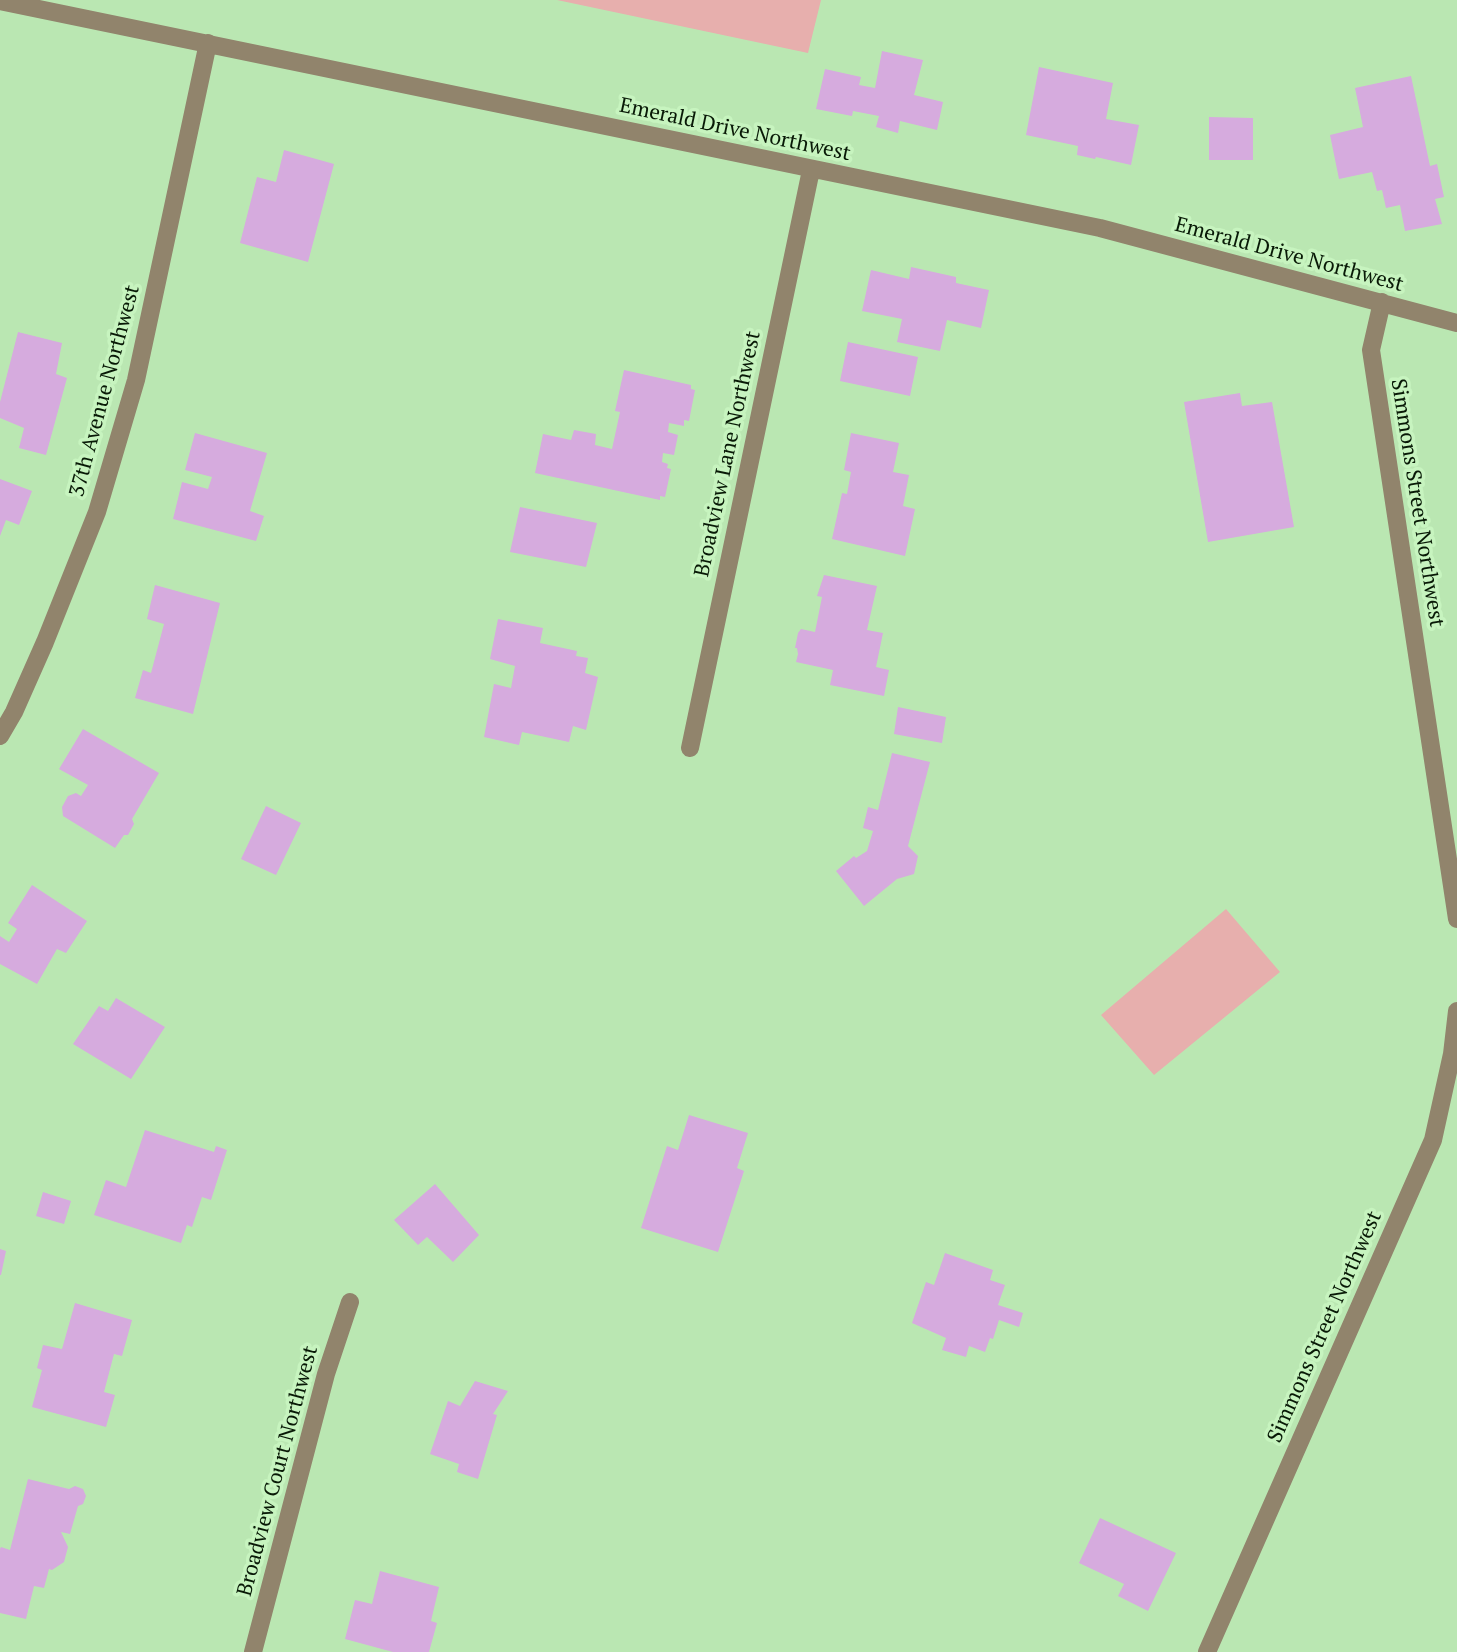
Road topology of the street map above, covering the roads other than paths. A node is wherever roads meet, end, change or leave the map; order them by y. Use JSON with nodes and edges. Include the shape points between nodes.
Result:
{"nodes":[{"id":1,"x":0,"y":1,"type":"edge"},
{"id":2,"x":208,"y":43,"type":"junction"},
{"id":3,"x":811,"y":170,"type":"junction"},
{"id":4,"x":1382,"y":302,"type":"junction"},
{"id":5,"x":1457,"y":323,"type":"edge"},
{"id":6,"x":0,"y":736,"type":"edge"},
{"id":7,"x":690,"y":748,"type":"dead end"},
{"id":8,"x":1457,"y":919,"type":"edge"},
{"id":9,"x":1457,"y":1011,"type":"edge"},
{"id":10,"x":350,"y":1302,"type":"dead end"},
{"id":11,"x":253,"y":1652,"type":"edge"},
{"id":12,"x":1207,"y":1652,"type":"edge"}],
"edges":[{"from":1,"to":2,"type":"street","name":"Emerald Drive Northwest"},
{"from":2,"to":3,"type":"street","name":"Emerald Drive Northwest"},
{"from":2,"to":6,"type":"street","name":"37th Avenue Northwest","via":[[136,380],[97,512],[45,642]]},
{"from":3,"to":4,"type":"street","name":"Emerald Drive Northwest","via":[[1100,228]]},
{"from":3,"to":7,"type":"street","name":"Broadview Lane Northwest"},
{"from":4,"to":5,"type":"street","name":"Emerald Drive Northwest"},
{"from":4,"to":8,"type":"street","name":"Simmons Street Northwest","via":[[1371,350]]},
{"from":9,"to":12,"type":"street","name":"Simmons Street Northwest","via":[[1433,1140]]},
{"from":10,"to":11,"type":"street","name":"Broadview Court Northwest","via":[[326,1374]]}]}
